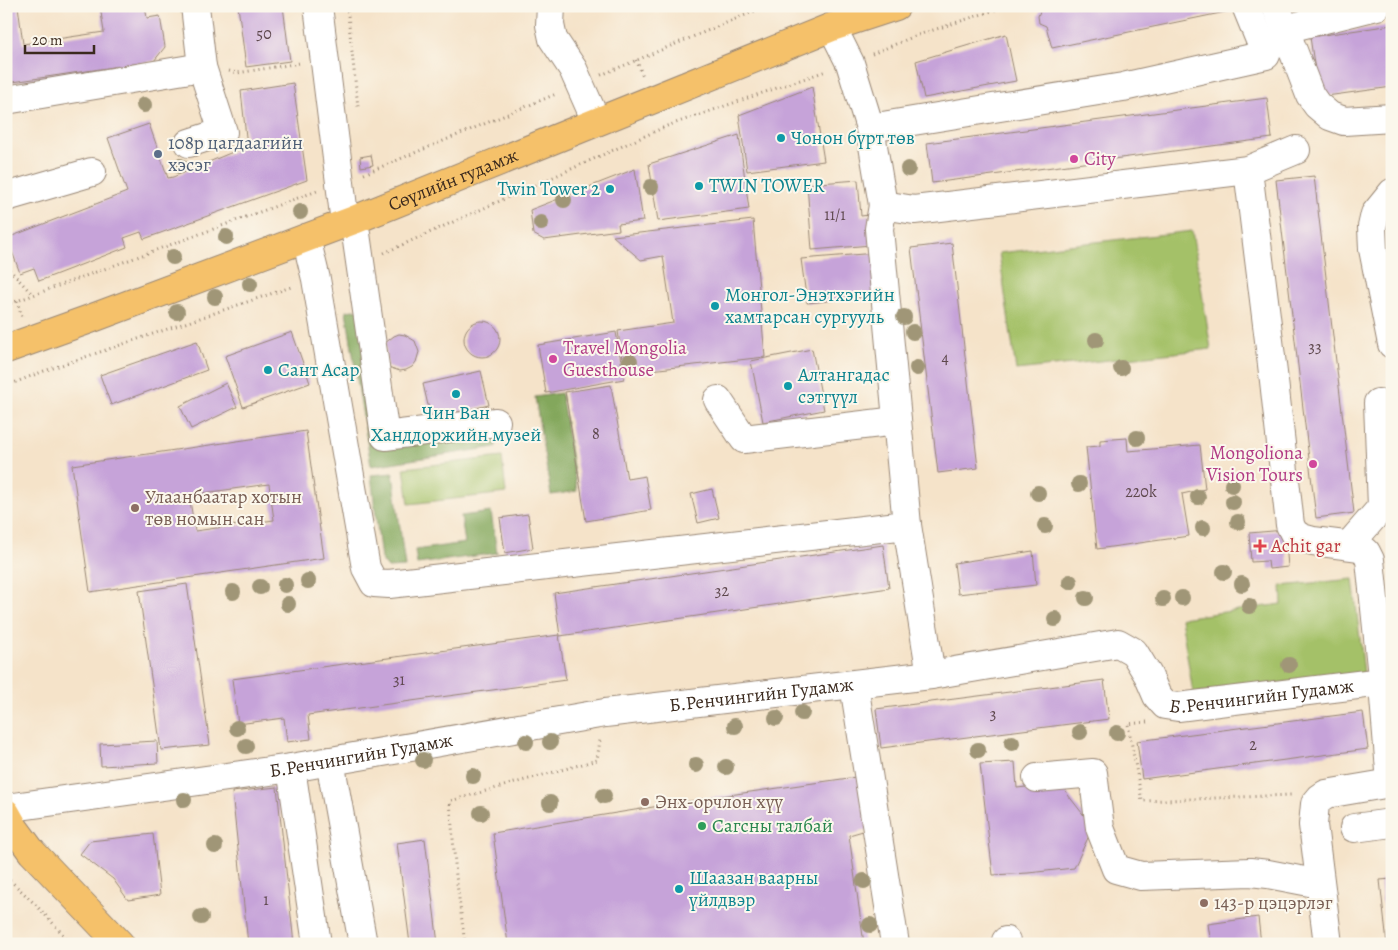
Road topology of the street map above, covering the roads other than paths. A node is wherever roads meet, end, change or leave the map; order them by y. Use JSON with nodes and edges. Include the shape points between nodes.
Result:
{"nodes":[{"id":1,"x":195,"y":6,"type":"edge"},
{"id":2,"x":318,"y":6,"type":"edge"},
{"id":3,"x":551,"y":6,"type":"edge"},
{"id":4,"x":896,"y":6,"type":"edge"},
{"id":5,"x":1246,"y":6,"type":"edge"},
{"id":6,"x":1377,"y":6,"type":"edge"},
{"id":7,"x":1281,"y":18,"type":"edge"},
{"id":8,"x":832,"y":27,"type":"junction"},
{"id":9,"x":202,"y":67,"type":"junction"},
{"id":10,"x":6,"y":100,"type":"edge"},
{"id":11,"x":1392,"y":118,"type":"edge"},
{"id":12,"x":596,"y":122,"type":"junction"},
{"id":13,"x":870,"y":128,"type":"junction"},
{"id":14,"x":189,"y":143,"type":"dead end"},
{"id":15,"x":1296,"y":150,"type":"dead end"},
{"id":16,"x":1248,"y":170,"type":"junction"},
{"id":17,"x":92,"y":172,"type":"dead end"},
{"id":18,"x":1392,"y":193,"type":"edge"},
{"id":19,"x":6,"y":197,"type":"edge"},
{"id":20,"x":883,"y":205,"type":"junction"},
{"id":21,"x":350,"y":221,"type":"junction"},
{"id":22,"x":306,"y":238,"type":"junction"},
{"id":23,"x":1392,"y":344,"type":"edge"},
{"id":24,"x":6,"y":349,"type":"edge"},
{"id":25,"x":718,"y":400,"type":"dead end"},
{"id":26,"x":1378,"y":403,"type":"dead end"},
{"id":27,"x":897,"y":421,"type":"junction"},
{"id":28,"x":496,"y":422,"type":"dead end"},
{"id":29,"x":1386,"y":497,"type":"edge"},
{"id":30,"x":907,"y":525,"type":"junction"},
{"id":31,"x":1349,"y":545,"type":"junction"},
{"id":32,"x":931,"y":675,"type":"junction"},
{"id":33,"x":1382,"y":682,"type":"junction"},
{"id":34,"x":854,"y":684,"type":"junction"},
{"id":35,"x":330,"y":761,"type":"junction"},
{"id":36,"x":292,"y":768,"type":"junction"},
{"id":37,"x":1037,"y":778,"type":"dead end"},
{"id":38,"x":1391,"y":783,"type":"edge"},
{"id":39,"x":6,"y":808,"type":"edge"},
{"id":40,"x":6,"y":813,"type":"edge"},
{"id":41,"x":1392,"y":822,"type":"edge"},
{"id":42,"x":1354,"y":828,"type":"dead end"},
{"id":43,"x":1320,"y":884,"type":"junction"},
{"id":44,"x":120,"y":944,"type":"edge"},
{"id":45,"x":317,"y":944,"type":"edge"},
{"id":46,"x":363,"y":944,"type":"edge"},
{"id":47,"x":895,"y":944,"type":"edge"},
{"id":48,"x":1328,"y":944,"type":"edge"}],
"edges":[{"from":1,"to":9,"type":"street"},
{"from":2,"to":21,"type":"street"},
{"from":3,"to":12,"type":"street","via":[[553,39],[573,68]]},
{"from":4,"to":8,"type":"main road","name":"Сөүлийн гудамж"},
{"from":5,"to":13,"type":"street","via":[[1266,55],[1123,87]]},
{"from":6,"to":7,"type":"street"},
{"from":7,"to":11,"type":"street","via":[[1310,95],[1317,105],[1330,116],[1344,121]]},
{"from":8,"to":12,"type":"main road","name":"Сөүлийн гудамж"},
{"from":8,"to":13,"type":"street","via":[[850,63]]},
{"from":9,"to":10,"type":"street"},
{"from":9,"to":14,"type":"street","via":[[223,132]]},
{"from":12,"to":21,"type":"main road","name":"Сөүлийн гудамж"},
{"from":13,"to":20,"type":"street"},
{"from":15,"to":16,"type":"street"},
{"from":16,"to":20,"type":"street","via":[[914,210]]},
{"from":16,"to":31,"type":"street","via":[[1290,525],[1302,538]]},
{"from":17,"to":19,"type":"street"},
{"from":18,"to":23,"type":"street","via":[[1375,214],[1372,227],[1373,249]]},
{"from":20,"to":27,"type":"street","via":[[879,229]]},
{"from":21,"to":22,"type":"main road","name":"Сөүлийн гудамж"},
{"from":21,"to":28,"type":"street","via":[[360,263],[384,436]]},
{"from":22,"to":24,"type":"main road","name":"Сөүлийн гудамж"},
{"from":22,"to":30,"type":"street","via":[[316,279],[366,568],[374,582],[389,584]]},
{"from":25,"to":27,"type":"street","via":[[744,439]]},
{"from":26,"to":29,"type":"street"},
{"from":27,"to":30,"type":"street"},
{"from":29,"to":31,"type":"street"},
{"from":30,"to":32,"type":"street"},
{"from":31,"to":33,"type":"street","via":[[1360,547],[1370,560]]},
{"from":32,"to":33,"type":"street","name":"Б.Ренчингийн Гудамж","via":[[1118,643],[1134,652],[1157,696],[1165,705],[1171,706]]},
{"from":32,"to":34,"type":"street","name":"Б.Ренчингийн Гудамж"},
{"from":33,"to":38,"type":"street","name":"Б.Ренчингийн Гудамж"},
{"from":34,"to":35,"type":"street","name":"Б.Ренчингийн Гудамж","via":[[605,713]]},
{"from":34,"to":47,"type":"street"},
{"from":35,"to":36,"type":"street","name":"Б.Ренчингийн Гудамж"},
{"from":35,"to":46,"type":"street"},
{"from":36,"to":39,"type":"street","name":"Б.Ренчингийн Гудамж"},
{"from":36,"to":45,"type":"street"},
{"from":37,"to":43,"type":"street","via":[[1093,773],[1100,828],[1116,869],[1140,876],[1250,872]]},
{"from":38,"to":43,"type":"street","via":[[1326,794],[1315,804],[1313,824]]},
{"from":40,"to":44,"type":"main road","via":[[32,852]]},
{"from":41,"to":42,"type":"street"},
{"from":43,"to":48,"type":"street"}]}
